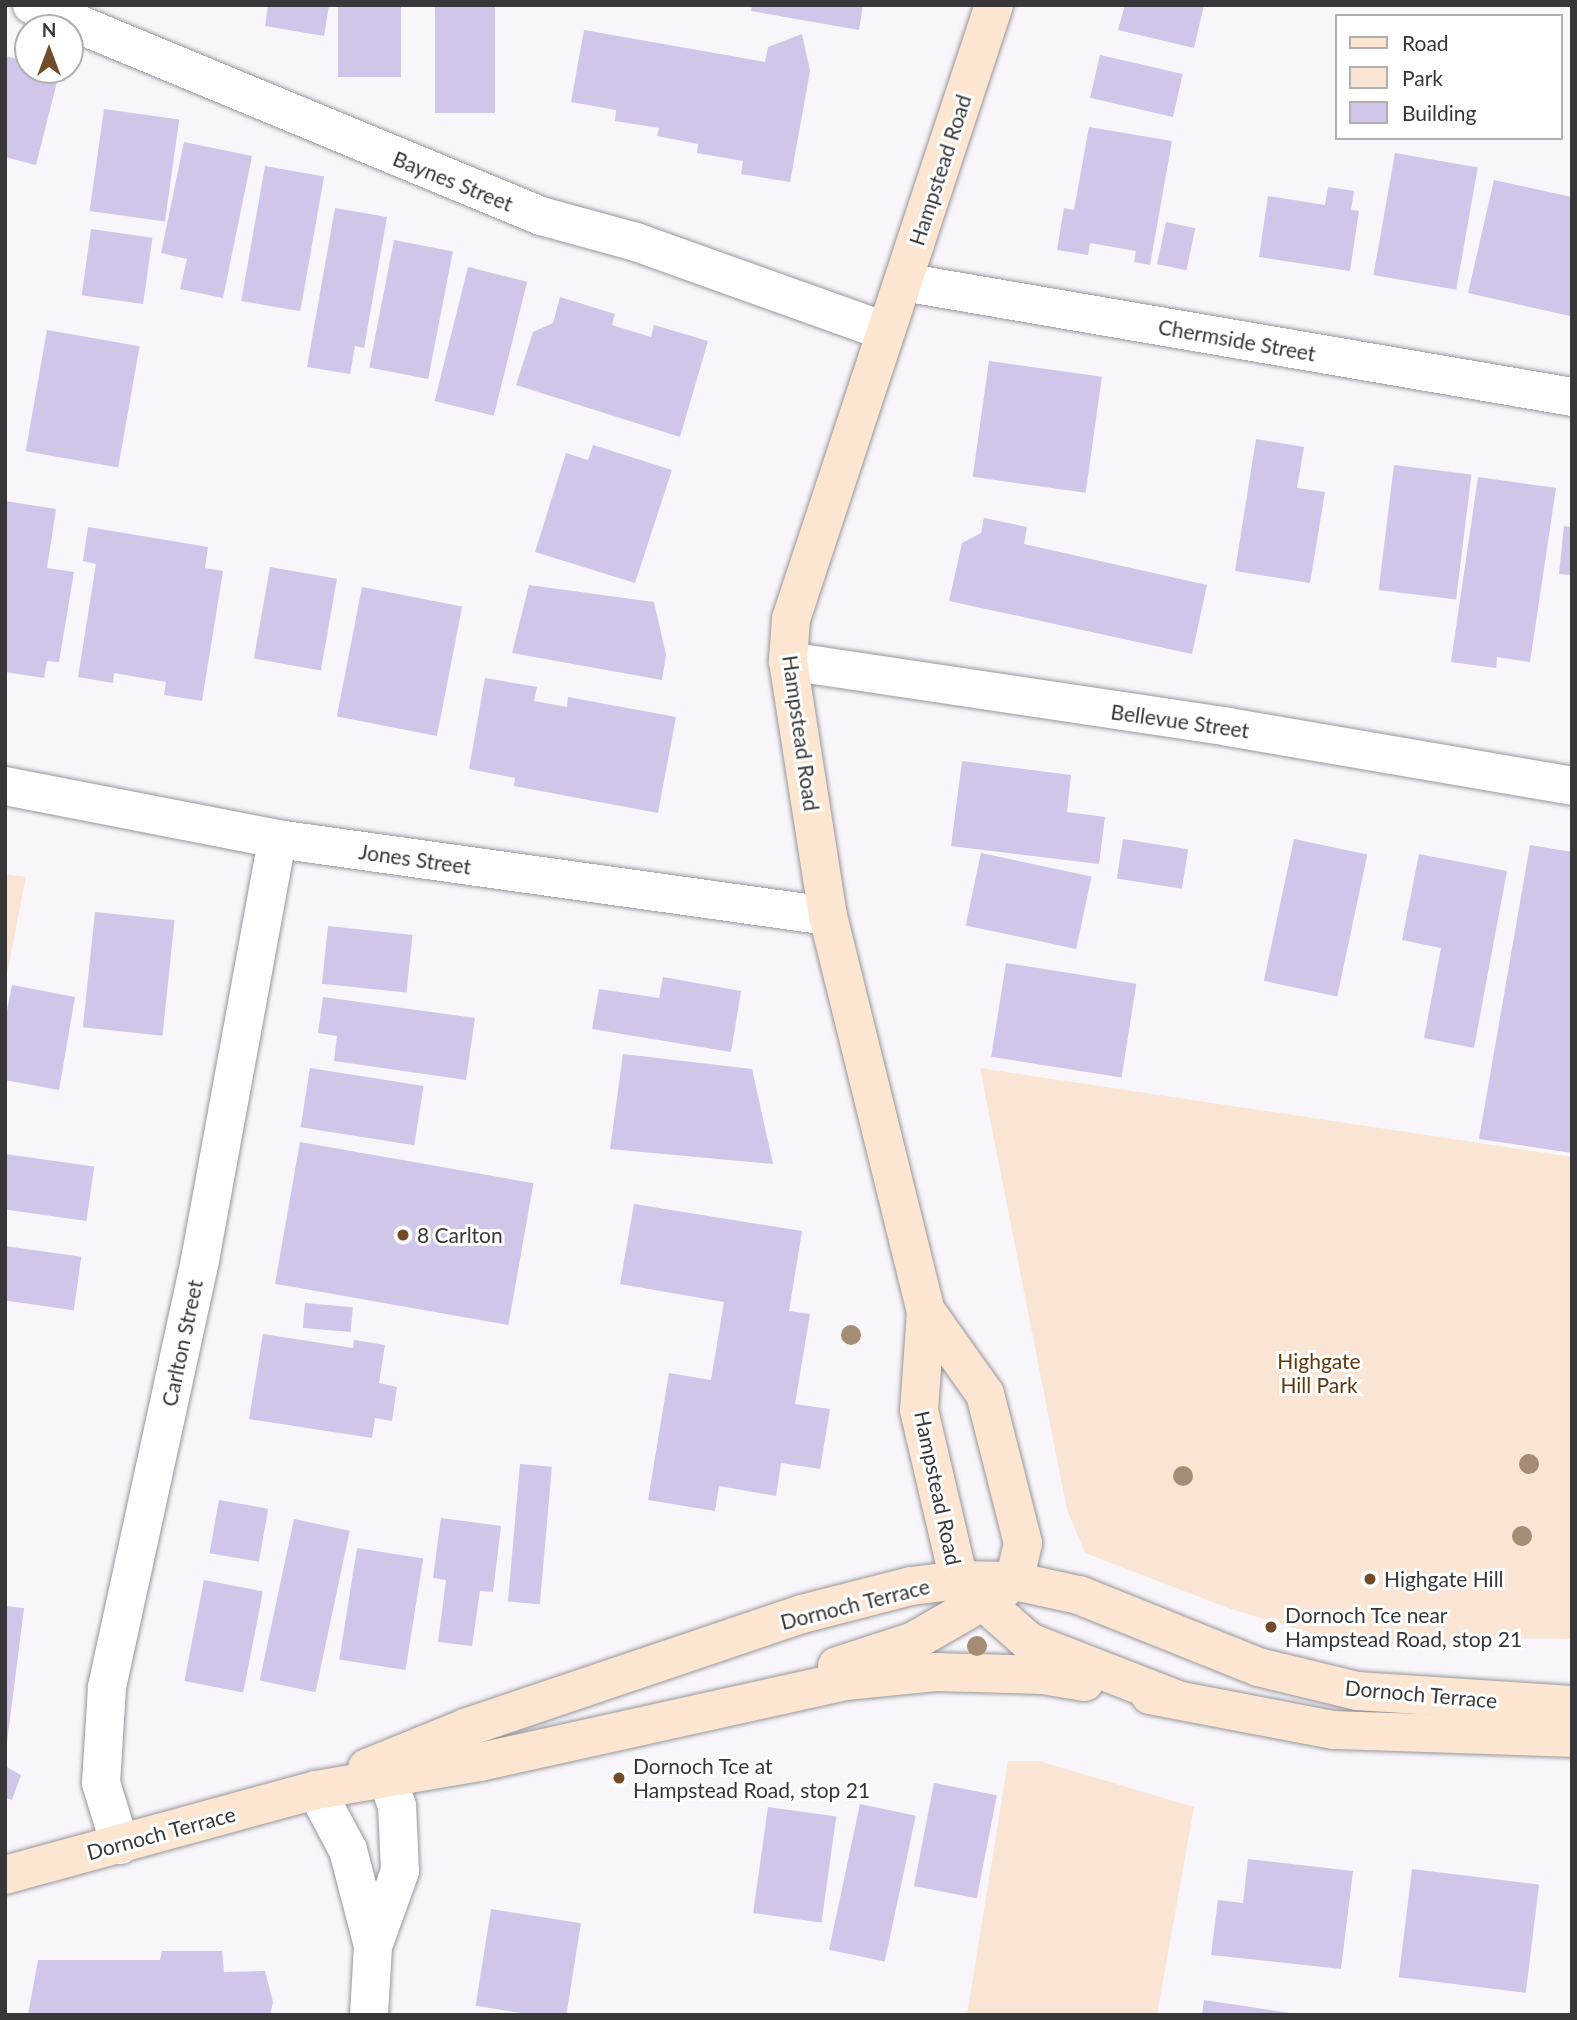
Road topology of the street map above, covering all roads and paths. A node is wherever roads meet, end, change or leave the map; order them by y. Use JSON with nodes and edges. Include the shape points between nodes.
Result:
{"nodes":[{"id":1,"x":32,"y":5,"type":"edge"},
{"id":2,"x":994,"y":5,"type":"edge"},
{"id":3,"x":903,"y":282,"type":"junction"},
{"id":4,"x":884,"y":331,"type":"junction"},
{"id":5,"x":1572,"y":397,"type":"edge"},
{"id":6,"x":788,"y":661,"type":"junction"},
{"id":7,"x":5,"y":786,"type":"edge"},
{"id":8,"x":1572,"y":786,"type":"edge"},
{"id":9,"x":277,"y":839,"type":"junction"},
{"id":10,"x":828,"y":916,"type":"junction"},
{"id":11,"x":926,"y":1311,"type":"junction"},
{"id":12,"x":986,"y":1588,"type":"junction"},
{"id":13,"x":1175,"y":1699,"type":"junction"},
{"id":14,"x":1572,"y":1705,"type":"edge"},
{"id":15,"x":689,"y":1714,"type":"junction"},
{"id":16,"x":1572,"y":1738,"type":"edge"},
{"id":17,"x":382,"y":1771,"type":"junction"},
{"id":18,"x":316,"y":1790,"type":"junction"},
{"id":19,"x":120,"y":1845,"type":"junction"},
{"id":20,"x":5,"y":1875,"type":"edge"},
{"id":21,"x":373,"y":1946,"type":"junction"},
{"id":22,"x":369,"y":2015,"type":"edge"}],
"edges":[{"from":1,"to":4,"type":"street","name":"Baynes Street","via":[[541,216],[636,242]]},
{"from":2,"to":3,"type":"street","name":"Hampstead Road"},
{"from":3,"to":4,"type":"street","name":"Hampstead Road"},
{"from":3,"to":5,"type":"street","name":"Chermside Street"},
{"from":4,"to":6,"type":"street","name":"Hampstead Road","via":[[791,620]]},
{"from":6,"to":8,"type":"street","name":"Bellevue Street","via":[[1228,727]]},
{"from":6,"to":10,"type":"street","name":"Hampstead Road"},
{"from":7,"to":9,"type":"street","name":"Jones Street"},
{"from":9,"to":10,"type":"street","name":"Jones Street"},
{"from":9,"to":19,"type":"street","name":"Carlton Street","via":[[200,1260],[107,1687],[102,1783]]},
{"from":10,"to":11,"type":"street","name":"Hampstead Road"},
{"from":11,"to":12,"type":"street","name":"Hampstead Road","via":[[919,1410]]},
{"from":11,"to":12,"type":"street","name":"Hampstead Road","via":[[985,1394],[1023,1543]]},
{"from":12,"to":13,"type":"street","via":[[1029,1642]]},
{"from":12,"to":14,"type":"street","name":"Dornoch Terrace","via":[[1118,1608],[1258,1667],[1357,1691]]},
{"from":12,"to":15,"type":"street","via":[[914,1641]]},
{"from":12,"to":17,"type":"street","name":"Dornoch Terrace","via":[[911,1586],[802,1614],[468,1727]]},
{"from":13,"to":15,"type":"street","name":"Dornoch Terrace","via":[[1043,1675],[936,1671],[846,1681]]},
{"from":13,"to":16,"type":"street","name":"Dornoch Terrace","via":[[1334,1730]]},
{"from":15,"to":17,"type":"street","name":"Dornoch Terrace"},
{"from":17,"to":18,"type":"street","name":"Dornoch Terrace"},
{"from":17,"to":21,"type":"street","via":[[397,1806],[400,1871]]},
{"from":18,"to":19,"type":"street","name":"Dornoch Terrace"},
{"from":18,"to":21,"type":"street","via":[[348,1850]]},
{"from":19,"to":20,"type":"street","name":"Dornoch Terrace"},
{"from":21,"to":22,"type":"street"}]}
